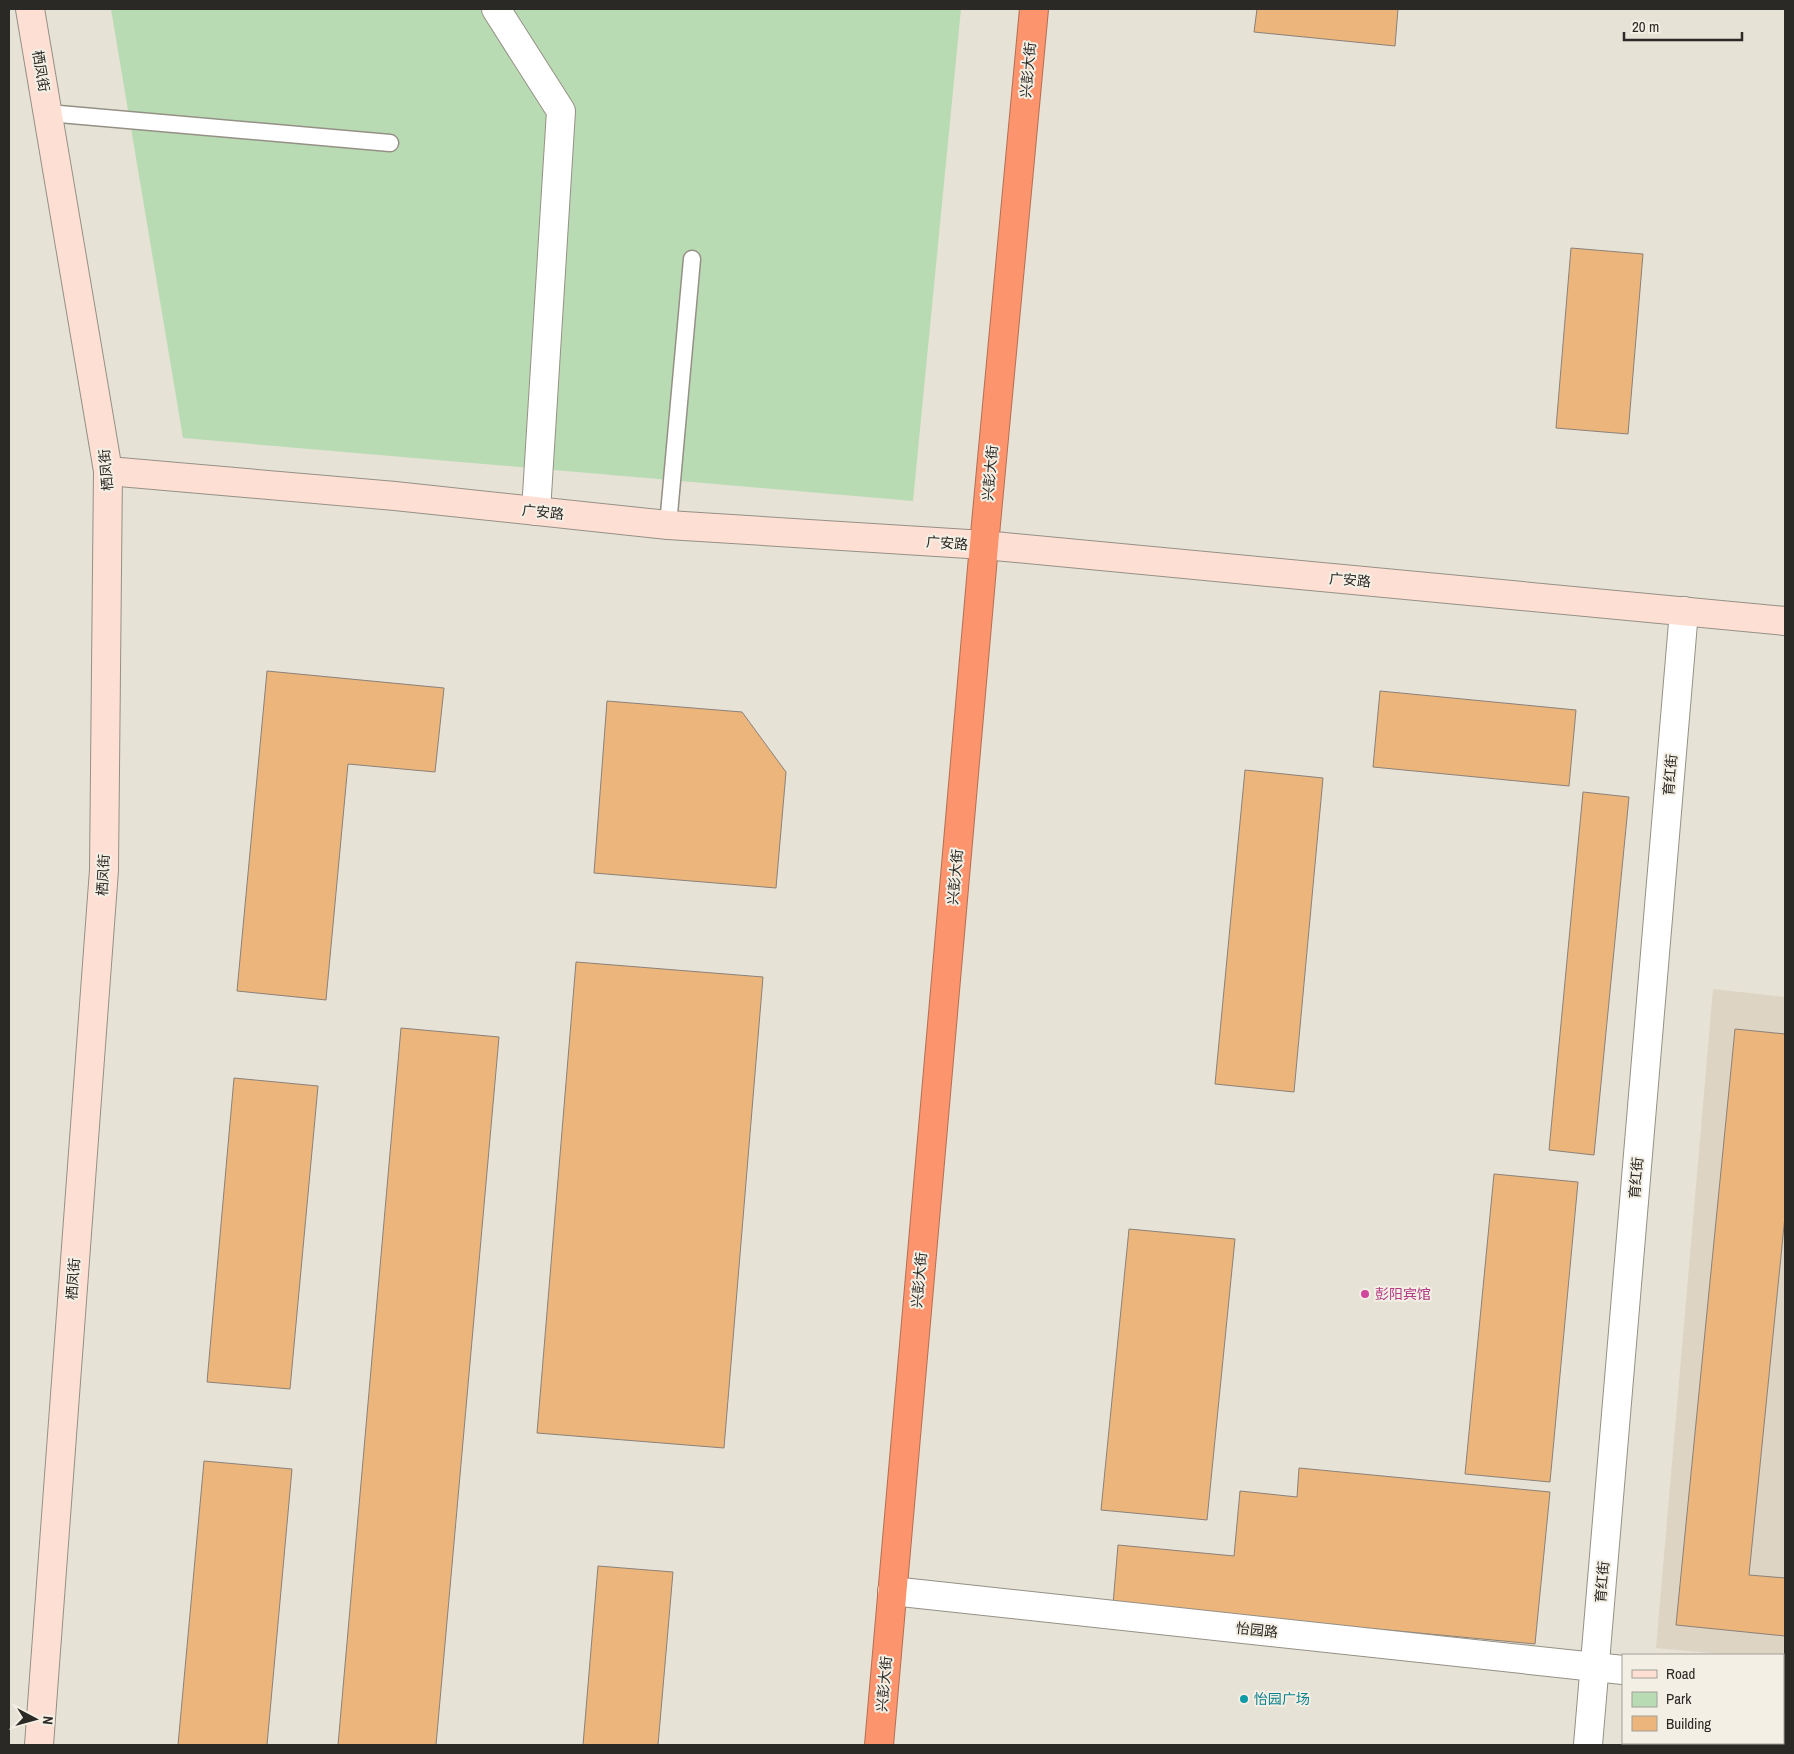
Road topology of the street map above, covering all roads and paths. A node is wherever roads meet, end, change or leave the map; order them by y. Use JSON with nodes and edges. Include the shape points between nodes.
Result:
{"nodes":[{"id":1,"x":30,"y":9,"type":"edge"},
{"id":2,"x":496,"y":9,"type":"edge"},
{"id":3,"x":1034,"y":9,"type":"edge"},
{"id":4,"x":48,"y":113,"type":"junction"},
{"id":5,"x":390,"y":143,"type":"dead end"},
{"id":6,"x":692,"y":259,"type":"dead end"},
{"id":7,"x":108,"y":471,"type":"junction"},
{"id":8,"x":536,"y":511,"type":"junction"},
{"id":9,"x":668,"y":525,"type":"junction"},
{"id":10,"x":984,"y":545,"type":"junction"},
{"id":11,"x":1684,"y":611,"type":"junction"},
{"id":12,"x":1785,"y":621,"type":"edge"},
{"id":13,"x":892,"y":1591,"type":"junction"},
{"id":14,"x":1594,"y":1667,"type":"junction"},
{"id":15,"x":1622,"y":1670,"type":"edge"},
{"id":16,"x":39,"y":1745,"type":"edge"},
{"id":17,"x":879,"y":1745,"type":"edge"},
{"id":18,"x":1588,"y":1745,"type":"edge"}],
"edges":[{"from":1,"to":4,"type":"main road","name":"栖凤街"},
{"from":2,"to":8,"type":"street","via":[[561,111]]},
{"from":3,"to":10,"type":"highway","name":"兴彭大街"},
{"from":4,"to":5,"type":"lane"},
{"from":4,"to":7,"type":"main road","name":"栖凤街"},
{"from":6,"to":9,"type":"lane"},
{"from":7,"to":8,"type":"main road","name":"广安路"},
{"from":7,"to":16,"type":"main road","name":"栖凤街","via":[[104,870]]},
{"from":8,"to":9,"type":"main road","name":"广安路"},
{"from":9,"to":10,"type":"main road","name":"广安路"},
{"from":10,"to":11,"type":"main road","name":"广安路"},
{"from":10,"to":13,"type":"highway","name":"兴彭大街"},
{"from":11,"to":12,"type":"main road","name":"广安路"},
{"from":11,"to":14,"type":"street","name":"育红街"},
{"from":13,"to":14,"type":"street","name":"怡园路"},
{"from":13,"to":17,"type":"highway","name":"兴彭大街"},
{"from":14,"to":15,"type":"street","name":"怡园路"},
{"from":14,"to":18,"type":"street","name":"育红街"}]}
